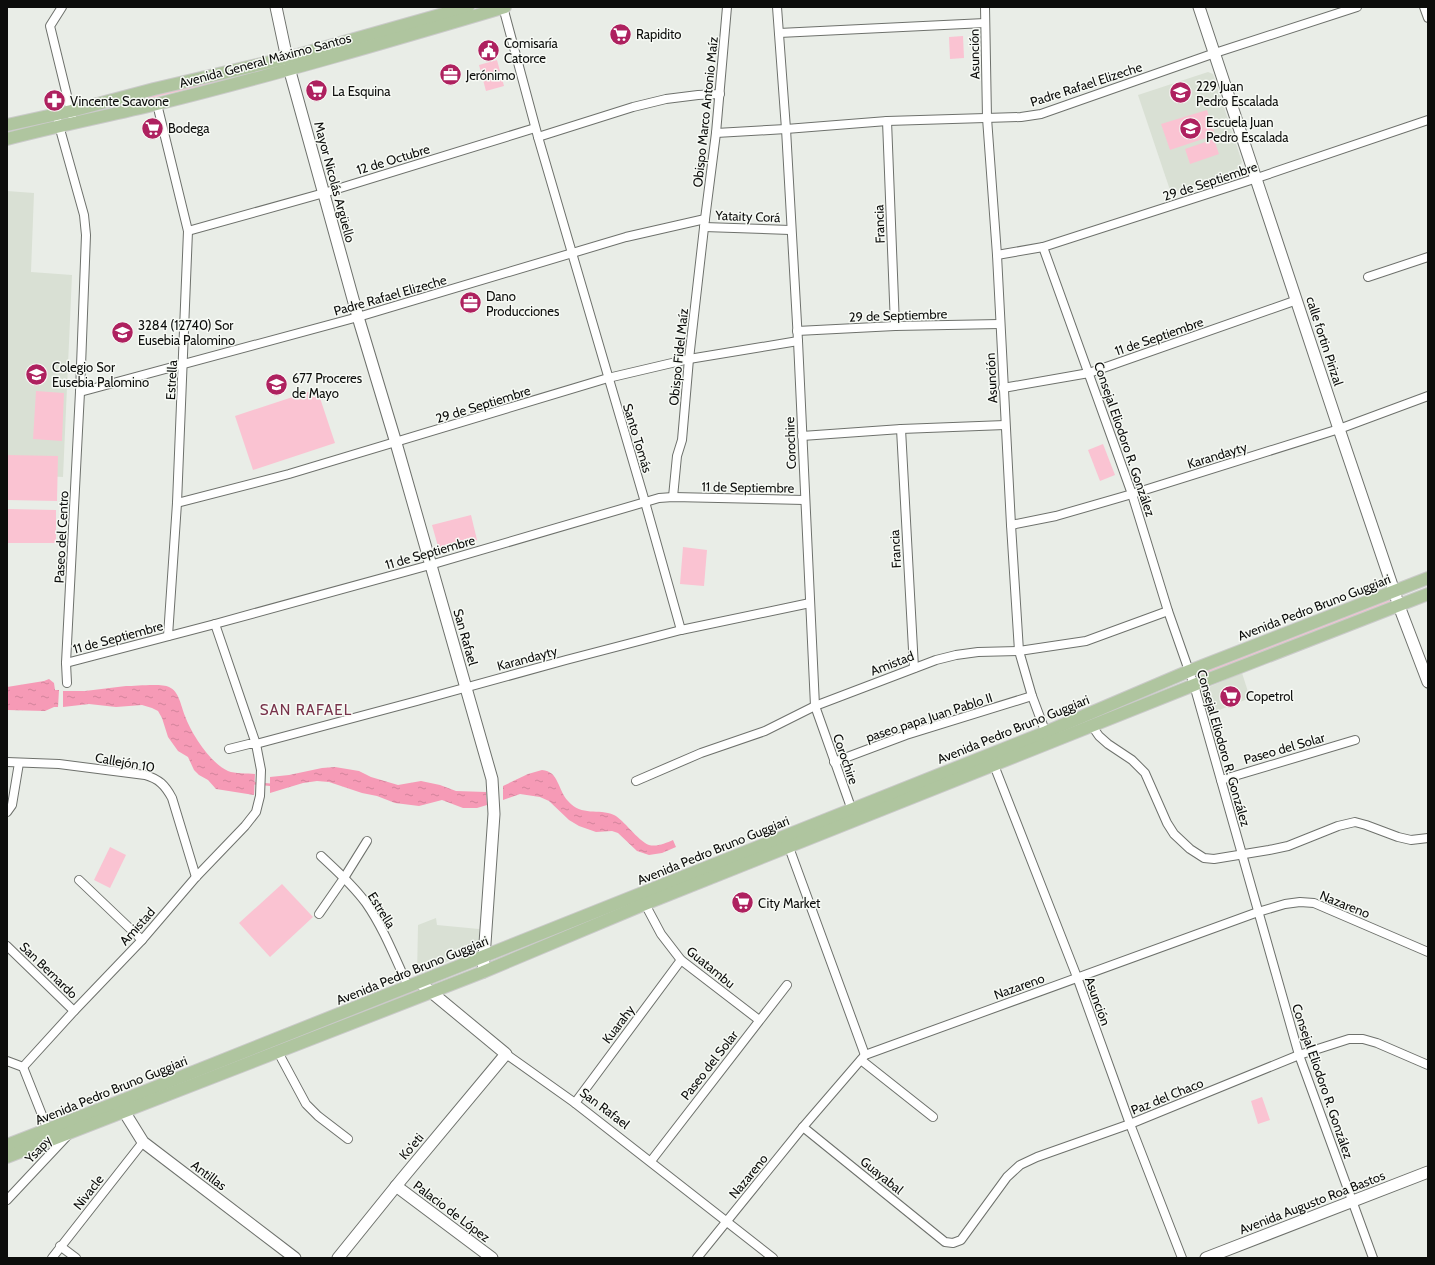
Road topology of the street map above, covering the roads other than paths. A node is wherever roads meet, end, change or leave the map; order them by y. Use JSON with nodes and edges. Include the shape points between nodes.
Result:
{"nodes":[{"id":1,"x":62,"y":7,"type":"edge"},
{"id":2,"x":276,"y":7,"type":"edge"},
{"id":3,"x":468,"y":7,"type":"edge"},
{"id":4,"x":504,"y":7,"type":"edge"},
{"id":5,"x":727,"y":7,"type":"edge"},
{"id":6,"x":777,"y":7,"type":"edge"},
{"id":7,"x":985,"y":7,"type":"edge"},
{"id":8,"x":1199,"y":7,"type":"edge"},
{"id":9,"x":1357,"y":7,"type":"edge"},
{"id":10,"x":1424,"y":7,"type":"edge"},
{"id":11,"x":1428,"y":18,"type":"edge"},
{"id":12,"x":985,"y":23,"type":"junction"},
{"id":13,"x":778,"y":33,"type":"junction"},
{"id":14,"x":1215,"y":53,"type":"junction"},
{"id":15,"x":288,"y":63,"type":"junction"},
{"id":16,"x":720,"y":94,"type":"junction"},
{"id":17,"x":157,"y":104,"type":"junction"},
{"id":18,"x":56,"y":114,"type":"junction"},
{"id":19,"x":72,"y":116,"type":"junction"},
{"id":20,"x":987,"y":118,"type":"junction"},
{"id":21,"x":1428,"y":120,"type":"edge"},
{"id":22,"x":887,"y":121,"type":"junction"},
{"id":23,"x":7,"y":125,"type":"edge"},
{"id":24,"x":59,"y":126,"type":"junction"},
{"id":25,"x":535,"y":128,"type":"junction"},
{"id":26,"x":786,"y":129,"type":"junction"},
{"id":27,"x":716,"y":133,"type":"junction"},
{"id":28,"x":538,"y":137,"type":"junction"},
{"id":29,"x":7,"y":139,"type":"edge"},
{"id":30,"x":1257,"y":178,"type":"junction"},
{"id":31,"x":324,"y":193,"type":"junction"},
{"id":32,"x":704,"y":223,"type":"junction"},
{"id":33,"x":790,"y":230,"type":"junction"},
{"id":34,"x":188,"y":231,"type":"junction"},
{"id":35,"x":1043,"y":248,"type":"junction"},
{"id":36,"x":572,"y":253,"type":"junction"},
{"id":37,"x":996,"y":256,"type":"junction"},
{"id":38,"x":1428,"y":257,"type":"edge"},
{"id":39,"x":1368,"y":277,"type":"dead end"},
{"id":40,"x":1297,"y":300,"type":"junction"},
{"id":41,"x":358,"y":317,"type":"junction"},
{"id":42,"x":1000,"y":324,"type":"junction"},
{"id":43,"x":895,"y":326,"type":"junction"},
{"id":44,"x":797,"y":331,"type":"junction"},
{"id":45,"x":798,"y":341,"type":"junction"},
{"id":46,"x":689,"y":359,"type":"junction"},
{"id":47,"x":184,"y":364,"type":"junction"},
{"id":48,"x":1089,"y":373,"type":"junction"},
{"id":49,"x":608,"y":378,"type":"junction"},
{"id":50,"x":1003,"y":388,"type":"junction"},
{"id":51,"x":80,"y":392,"type":"junction"},
{"id":52,"x":1428,"y":396,"type":"edge"},
{"id":53,"x":1005,"y":425,"type":"junction"},
{"id":54,"x":901,"y":429,"type":"junction"},
{"id":55,"x":1339,"y":429,"type":"junction"},
{"id":56,"x":802,"y":436,"type":"junction"},
{"id":57,"x":396,"y":442,"type":"junction"},
{"id":58,"x":1132,"y":494,"type":"junction"},
{"id":59,"x":673,"y":497,"type":"junction"},
{"id":60,"x":804,"y":500,"type":"junction"},
{"id":61,"x":645,"y":502,"type":"junction"},
{"id":62,"x":178,"y":503,"type":"junction"},
{"id":63,"x":1011,"y":525,"type":"junction"},
{"id":64,"x":430,"y":565,"type":"junction"},
{"id":65,"x":1428,"y":578,"type":"edge"},
{"id":66,"x":1394,"y":591,"type":"junction"},
{"id":67,"x":1428,"y":594,"type":"edge"},
{"id":68,"x":810,"y":603,"type":"junction"},
{"id":69,"x":1399,"y":606,"type":"junction"},
{"id":70,"x":1168,"y":611,"type":"junction"},
{"id":71,"x":215,"y":624,"type":"junction"},
{"id":72,"x":681,"y":630,"type":"junction"},
{"id":73,"x":168,"y":636,"type":"junction"},
{"id":74,"x":1019,"y":651,"type":"junction"},
{"id":75,"x":66,"y":663,"type":"junction"},
{"id":76,"x":914,"y":668,"type":"junction"},
{"id":77,"x":1189,"y":671,"type":"junction"},
{"id":78,"x":1428,"y":682,"type":"edge"},
{"id":79,"x":67,"y":683,"type":"dead end"},
{"id":80,"x":1194,"y":685,"type":"junction"},
{"id":81,"x":466,"y":687,"type":"junction"},
{"id":82,"x":1032,"y":696,"type":"junction"},
{"id":83,"x":815,"y":706,"type":"junction"},
{"id":84,"x":1092,"y":726,"type":"junction"},
{"id":85,"x":1048,"y":737,"type":"junction"},
{"id":86,"x":1355,"y":740,"type":"dead end"},
{"id":87,"x":256,"y":744,"type":"junction"},
{"id":88,"x":229,"y":749,"type":"dead end"},
{"id":89,"x":992,"y":760,"type":"junction"},
{"id":90,"x":7,"y":762,"type":"edge"},
{"id":91,"x":834,"y":762,"type":"junction"},
{"id":92,"x":19,"y":763,"type":"junction"},
{"id":93,"x":636,"y":780,"type":"dead end"},
{"id":94,"x":1221,"y":780,"type":"junction"},
{"id":95,"x":7,"y":812,"type":"edge"},
{"id":96,"x":853,"y":815,"type":"junction"},
{"id":97,"x":1428,"y":838,"type":"edge"},
{"id":98,"x":367,"y":841,"type":"dead end"},
{"id":99,"x":786,"y":842,"type":"junction"},
{"id":100,"x":1242,"y":855,"type":"junction"},
{"id":101,"x":321,"y":856,"type":"dead end"},
{"id":102,"x":196,"y":877,"type":"junction"},
{"id":103,"x":344,"y":878,"type":"junction"},
{"id":104,"x":79,"y":880,"type":"dead end"},
{"id":105,"x":645,"y":904,"type":"junction"},
{"id":106,"x":1258,"y":912,"type":"junction"},
{"id":107,"x":319,"y":914,"type":"dead end"},
{"id":108,"x":142,"y":940,"type":"junction"},
{"id":109,"x":7,"y":946,"type":"edge"},
{"id":110,"x":1428,"y":952,"type":"edge"},
{"id":111,"x":484,"y":956,"type":"junction"},
{"id":112,"x":681,"y":960,"type":"junction"},
{"id":113,"x":484,"y":972,"type":"junction"},
{"id":114,"x":1077,"y":977,"type":"junction"},
{"id":115,"x":414,"y":984,"type":"junction"},
{"id":116,"x":787,"y":985,"type":"dead end"},
{"id":117,"x":430,"y":993,"type":"junction"},
{"id":118,"x":74,"y":1011,"type":"junction"},
{"id":119,"x":759,"y":1020,"type":"junction"},
{"id":120,"x":278,"y":1052,"type":"junction"},
{"id":121,"x":506,"y":1054,"type":"junction"},
{"id":122,"x":1299,"y":1055,"type":"junction"},
{"id":123,"x":863,"y":1057,"type":"junction"},
{"id":124,"x":7,"y":1061,"type":"edge"},
{"id":125,"x":1428,"y":1065,"type":"edge"},
{"id":126,"x":23,"y":1067,"type":"junction"},
{"id":127,"x":575,"y":1103,"type":"junction"},
{"id":128,"x":121,"y":1107,"type":"junction"},
{"id":129,"x":933,"y":1118,"type":"dead end"},
{"id":130,"x":1130,"y":1124,"type":"junction"},
{"id":131,"x":803,"y":1127,"type":"junction"},
{"id":132,"x":48,"y":1130,"type":"junction"},
{"id":133,"x":71,"y":1132,"type":"junction"},
{"id":134,"x":348,"y":1139,"type":"dead end"},
{"id":135,"x":143,"y":1142,"type":"junction"},
{"id":136,"x":7,"y":1145,"type":"edge"},
{"id":137,"x":7,"y":1157,"type":"edge"},
{"id":138,"x":651,"y":1161,"type":"junction"},
{"id":139,"x":1428,"y":1172,"type":"edge"},
{"id":140,"x":396,"y":1186,"type":"junction"},
{"id":141,"x":7,"y":1200,"type":"edge"},
{"id":142,"x":1352,"y":1202,"type":"junction"},
{"id":143,"x":727,"y":1221,"type":"junction"},
{"id":144,"x":945,"y":1242,"type":"joint"},
{"id":145,"x":60,"y":1246,"type":"junction"},
{"id":146,"x":52,"y":1258,"type":"edge"},
{"id":147,"x":76,"y":1258,"type":"edge"},
{"id":148,"x":295,"y":1258,"type":"edge"},
{"id":149,"x":338,"y":1258,"type":"edge"},
{"id":150,"x":492,"y":1258,"type":"edge"},
{"id":151,"x":697,"y":1258,"type":"edge"},
{"id":152,"x":773,"y":1258,"type":"edge"},
{"id":153,"x":1182,"y":1258,"type":"edge"},
{"id":154,"x":1206,"y":1258,"type":"edge"},
{"id":155,"x":1373,"y":1258,"type":"edge"}],
"edges":[{"from":1,"to":19,"type":"street","via":[[50,26]]},
{"from":2,"to":15,"type":"street","name":"Mayor Nicolás Argüello"},
{"from":3,"to":15,"type":"main road","name":"Avenida General Máximo Santos"},
{"from":4,"to":15,"type":"main road","name":"Avenida General Máximo Santos","via":[[401,38]]},
{"from":4,"to":25,"type":"street","name":"Santo Tomás"},
{"from":5,"to":16,"type":"street","name":"Obispo Marco Antonio Maíz"},
{"from":6,"to":13,"type":"street","name":"Corochire"},
{"from":7,"to":12,"type":"street","name":"Asunción"},
{"from":8,"to":14,"type":"street","name":"calle fortin Pirizal"},
{"from":9,"to":14,"type":"street","name":"Padre Rafael Elizeche"},
{"from":10,"to":11,"type":"street"},
{"from":12,"to":13,"type":"street"},
{"from":12,"to":20,"type":"street","name":"Asunción"},
{"from":13,"to":26,"type":"street","name":"Corochire"},
{"from":14,"to":20,"type":"street","name":"Padre Rafael Elizeche","via":[[1041,114]]},
{"from":14,"to":30,"type":"street","name":"calle fortin Pirizal"},
{"from":15,"to":17,"type":"main road","name":"Avenida General Máximo Santos"},
{"from":15,"to":19,"type":"main road","name":"Avenida General Máximo Santos","via":[[154,89]]},
{"from":15,"to":31,"type":"street","name":"Mayor Nicolás Argüello"},
{"from":16,"to":27,"type":"street","name":"Obispo Marco Antonio Maíz"},
{"from":16,"to":28,"type":"street","via":[[666,99]]},
{"from":17,"to":19,"type":"main road","name":"Avenida General Máximo Santos"},
{"from":17,"to":34,"type":"street","name":"Estrella"},
{"from":18,"to":19,"type":"main road","name":"Avenida General Máximo Santos"},
{"from":18,"to":23,"type":"main road","name":"Avenida General Máximo Santos"},
{"from":18,"to":24,"type":"street","name":"Paseo del Centro"},
{"from":19,"to":24,"type":"main road","name":"Avenida General Máximo Santos"},
{"from":20,"to":22,"type":"street","name":"Padre Rafael Elizeche"},
{"from":20,"to":37,"type":"street","name":"Asunción"},
{"from":21,"to":30,"type":"street","name":"29 de Septiembre"},
{"from":22,"to":26,"type":"street","name":"Padre Rafael Elizeche"},
{"from":22,"to":43,"type":"street","name":"Francia"},
{"from":24,"to":29,"type":"main road","name":"Avenida General Máximo Santos"},
{"from":24,"to":51,"type":"street","name":"Paseo del Centro","via":[[84,215],[86,235]]},
{"from":25,"to":28,"type":"street","name":"Santo Tomás"},
{"from":25,"to":31,"type":"street","name":"12 de Octubre"},
{"from":26,"to":27,"type":"street","name":"Padre Rafael Elizeche"},
{"from":26,"to":33,"type":"street","name":"Corochire"},
{"from":27,"to":32,"type":"street","name":"Obispo Marco Antonio Maíz"},
{"from":28,"to":36,"type":"street","name":"Santo Tomás"},
{"from":30,"to":35,"type":"street","name":"29 de Septiembre"},
{"from":30,"to":40,"type":"street","name":"calle fortin Pirizal"},
{"from":31,"to":34,"type":"street","name":"12 de Octubre"},
{"from":31,"to":41,"type":"street","name":"Mayor Nicolás Argüello"},
{"from":32,"to":33,"type":"street","name":"Yataity Corá"},
{"from":32,"to":36,"type":"street","name":"Padre Rafael Elizeche","via":[[626,237]]},
{"from":32,"to":46,"type":"street","name":"Obispo Fidel Maíz"},
{"from":33,"to":44,"type":"street","name":"Corochire"},
{"from":34,"to":47,"type":"street","name":"Estrella"},
{"from":35,"to":37,"type":"street","name":"29 de Septiembre"},
{"from":35,"to":48,"type":"street","name":"Consejal Eliodoro R. González"},
{"from":36,"to":41,"type":"street","name":"Padre Rafael Elizeche"},
{"from":36,"to":49,"type":"street","name":"Santo Tomás"},
{"from":37,"to":42,"type":"street","name":"Asunción"},
{"from":38,"to":39,"type":"street"},
{"from":40,"to":48,"type":"street","name":"11 de Septiembre"},
{"from":40,"to":55,"type":"street","name":"calle fortin Pirizal"},
{"from":41,"to":47,"type":"street","name":"Padre Rafael Elizeche"},
{"from":41,"to":57,"type":"street","name":"San Rafael"},
{"from":42,"to":43,"type":"street","name":"29 de Septiembre"},
{"from":42,"to":50,"type":"street","name":"Asunción"},
{"from":43,"to":44,"type":"street","name":"29 de Septiembre"},
{"from":44,"to":45,"type":"street","name":"Corochire"},
{"from":45,"to":46,"type":"street","name":"29 de Septiembre"},
{"from":45,"to":56,"type":"street","name":"Corochire"},
{"from":46,"to":49,"type":"street","name":"29 de Septiembre"},
{"from":46,"to":59,"type":"street","name":"Obispo Fidel Maíz","via":[[682,440]]},
{"from":47,"to":51,"type":"street","name":"Padre Rafael Elizeche"},
{"from":47,"to":62,"type":"street","name":"Estrella"},
{"from":48,"to":50,"type":"street","name":"11 de Septiembre"},
{"from":48,"to":58,"type":"street","name":"Consejal Eliodoro R. González"},
{"from":49,"to":57,"type":"street","name":"29 de Septiembre"},
{"from":49,"to":61,"type":"street","name":"Santo Tomás"},
{"from":50,"to":53,"type":"street","name":"Asunción"},
{"from":51,"to":75,"type":"street","name":"Paseo del Centro"},
{"from":52,"to":55,"type":"street","name":"Karandayty"},
{"from":53,"to":54,"type":"street"},
{"from":53,"to":63,"type":"street","name":"Asunción"},
{"from":54,"to":56,"type":"street"},
{"from":54,"to":76,"type":"street","name":"Francia"},
{"from":55,"to":58,"type":"street","name":"Karandayty"},
{"from":55,"to":66,"type":"street","name":"calle fortin Pirizal"},
{"from":56,"to":60,"type":"street","name":"Corochire"},
{"from":57,"to":62,"type":"street","name":"29 de Septiembre"},
{"from":57,"to":64,"type":"street","name":"San Rafael"},
{"from":58,"to":63,"type":"street","name":"Karandayty","via":[[1056,516]]},
{"from":58,"to":70,"type":"street","name":"Consejal Eliodoro R. González"},
{"from":59,"to":60,"type":"street","name":"11 de Septiembre"},
{"from":59,"to":61,"type":"street","name":"11 de Septiembre"},
{"from":60,"to":68,"type":"street","name":"Corochire"},
{"from":61,"to":64,"type":"street","name":"11 de Septiembre"},
{"from":61,"to":72,"type":"street","name":"Santo Tomás"},
{"from":62,"to":73,"type":"street","name":"Estrella"},
{"from":63,"to":74,"type":"street","name":"Asunción"},
{"from":64,"to":71,"type":"street","name":"11 de Septiembre"},
{"from":64,"to":81,"type":"street","name":"San Rafael"},
{"from":65,"to":66,"type":"main road","name":"Avenida Pedro Bruno Guggiari"},
{"from":66,"to":69,"type":"street","name":"calle fortin Pirizal"},
{"from":66,"to":77,"type":"main road","name":"Avenida Pedro Bruno Guggiari"},
{"from":67,"to":69,"type":"main road","name":"Avenida Pedro Bruno Guggiari"},
{"from":68,"to":72,"type":"street","name":"Karandayty"},
{"from":68,"to":83,"type":"street","name":"Corochire"},
{"from":69,"to":78,"type":"street","name":"calle fortin Pirizal"},
{"from":69,"to":80,"type":"main road","name":"Avenida Pedro Bruno Guggiari"},
{"from":70,"to":74,"type":"street","name":"Amistad","via":[[1086,641]]},
{"from":70,"to":77,"type":"street","name":"Consejal Eliodoro R. González"},
{"from":71,"to":73,"type":"street","name":"11 de Septiembre"},
{"from":71,"to":87,"type":"street"},
{"from":72,"to":81,"type":"street","name":"Karandayty"},
{"from":73,"to":75,"type":"street","name":"11 de Septiembre"},
{"from":74,"to":76,"type":"street","name":"Amistad","via":[[956,655]]},
{"from":74,"to":82,"type":"street","name":"Asunción"},
{"from":75,"to":79,"type":"street","name":"Paseo del Centro"},
{"from":76,"to":83,"type":"street","name":"Amistad"},
{"from":77,"to":80,"type":"street","name":"Consejal Eliodoro R. González"},
{"from":77,"to":85,"type":"main road","name":"Avenida Pedro Bruno Guggiari"},
{"from":80,"to":84,"type":"main road","name":"Avenida Pedro Bruno Guggiari"},
{"from":80,"to":94,"type":"street","name":"Consejal Eliodoro R. González"},
{"from":81,"to":87,"type":"street","name":"Karandayty"},
{"from":81,"to":111,"type":"street","name":"San Rafael","via":[[492,779],[493,792],[494,814]]},
{"from":82,"to":85,"type":"street","name":"Asunción"},
{"from":82,"to":91,"type":"street","name":"paseo papa Juan Pablo II","via":[[906,735]]},
{"from":83,"to":91,"type":"street","name":"Corochire"},
{"from":83,"to":93,"type":"street","name":"Amistad","via":[[765,731],[701,753]]},
{"from":84,"to":85,"type":"main road","name":"Avenida Pedro Bruno Guggiari"},
{"from":84,"to":100,"type":"street","via":[[1108,744],[1132,760],[1145,773],[1167,823],[1181,842],[1204,858]]},
{"from":85,"to":89,"type":"main road","name":"Avenida Pedro Bruno Guggiari"},
{"from":86,"to":94,"type":"street","name":"Paseo del Solar"},
{"from":87,"to":88,"type":"street","name":"Karandayty"},
{"from":87,"to":102,"type":"street","name":"Amistad","via":[[261,770],[258,805],[252,817]]},
{"from":89,"to":96,"type":"main road","name":"Avenida Pedro Bruno Guggiari"},
{"from":89,"to":114,"type":"street","name":"Asunción"},
{"from":90,"to":92,"type":"street","name":"Callejón 10"},
{"from":91,"to":96,"type":"street","name":"Corochire"},
{"from":92,"to":95,"type":"street","via":[[12,805]]},
{"from":92,"to":102,"type":"street","name":"Callejón 10","via":[[59,764],[145,775],[156,779],[166,787],[172,798]]},
{"from":94,"to":100,"type":"street","name":"Consejal Eliodoro R. González"},
{"from":96,"to":99,"type":"main road","name":"Avenida Pedro Bruno Guggiari"},
{"from":97,"to":100,"type":"street","via":[[1412,840],[1398,837],[1355,822],[1288,846]]},
{"from":98,"to":103,"type":"street"},
{"from":99,"to":105,"type":"main road","name":"Avenida Pedro Bruno Guggiari"},
{"from":99,"to":111,"type":"main road","name":"Avenida Pedro Bruno Guggiari"},
{"from":99,"to":123,"type":"street"},
{"from":100,"to":106,"type":"street","name":"Consejal Eliodoro R. González"},
{"from":101,"to":103,"type":"street","name":"Estrella"},
{"from":102,"to":108,"type":"street","name":"Amistad"},
{"from":103,"to":107,"type":"street"},
{"from":103,"to":115,"type":"street","name":"Estrella","via":[[366,904]]},
{"from":104,"to":108,"type":"street"},
{"from":105,"to":112,"type":"street","name":"Guatambu","via":[[661,934]]},
{"from":105,"to":113,"type":"main road","name":"Avenida Pedro Bruno Guggiari"},
{"from":106,"to":110,"type":"street","name":"Nazareno","via":[[1285,904],[1314,903]]},
{"from":106,"to":114,"type":"street","name":"Nazareno"},
{"from":106,"to":122,"type":"street","name":"Consejal Eliodoro R. González"},
{"from":108,"to":118,"type":"street","name":"Amistad"},
{"from":109,"to":118,"type":"street","name":"San Bernardo"},
{"from":111,"to":113,"type":"street","name":"San Rafael"},
{"from":111,"to":115,"type":"main road","name":"Avenida Pedro Bruno Guggiari"},
{"from":112,"to":119,"type":"street","name":"Guatambu"},
{"from":112,"to":127,"type":"street","name":"Kuarahy"},
{"from":113,"to":117,"type":"main road","name":"Avenida Pedro Bruno Guggiari"},
{"from":114,"to":123,"type":"street","name":"Nazareno"},
{"from":114,"to":130,"type":"street","name":"Asunción"},
{"from":115,"to":117,"type":"street","name":"San Rafael"},
{"from":115,"to":128,"type":"main road","name":"Avenida Pedro Bruno Guggiari"},
{"from":116,"to":119,"type":"street","name":"Paseo del Solar"},
{"from":117,"to":120,"type":"main road","name":"Avenida Pedro Bruno Guggiari"},
{"from":117,"to":121,"type":"street","name":"San Rafael"},
{"from":118,"to":126,"type":"street","name":"Amistad"},
{"from":119,"to":138,"type":"street","name":"Paseo del Solar"},
{"from":120,"to":128,"type":"main road","name":"Avenida Pedro Bruno Guggiari"},
{"from":120,"to":134,"type":"street","via":[[306,1104]]},
{"from":121,"to":127,"type":"street","name":"San Rafael"},
{"from":121,"to":140,"type":"street","name":"Ko'eti"},
{"from":122,"to":125,"type":"street","name":"Paz del Chaco","via":[[1349,1039],[1363,1039]]},
{"from":122,"to":130,"type":"street","name":"Paz del Chaco"},
{"from":122,"to":142,"type":"street","name":"Consejal Eliodoro R. González"},
{"from":123,"to":129,"type":"street"},
{"from":123,"to":131,"type":"street","name":"Nazareno"},
{"from":124,"to":126,"type":"street"},
{"from":126,"to":132,"type":"street"},
{"from":127,"to":138,"type":"street","name":"San Rafael"},
{"from":128,"to":132,"type":"main road","name":"Avenida Pedro Bruno Guggiari"},
{"from":128,"to":133,"type":"main road","name":"Avenida Pedro Bruno Guggiari"},
{"from":128,"to":135,"type":"street","name":"Antillas"},
{"from":130,"to":144,"type":"street","name":"Paz del Chaco","via":[[1020,1165],[1007,1177],[961,1240]]},
{"from":130,"to":153,"type":"street","name":"Asunción"},
{"from":131,"to":143,"type":"street","name":"Nazareno"},
{"from":131,"to":144,"type":"street","name":"Guayabal"},
{"from":132,"to":136,"type":"main road","name":"Avenida Pedro Bruno Guggiari"},
{"from":133,"to":137,"type":"main road","name":"Avenida Pedro Bruno Guggiari"},
{"from":133,"to":141,"type":"street","name":"Ysapy"},
{"from":135,"to":145,"type":"street","name":"Nivacle"},
{"from":135,"to":148,"type":"street","name":"Antillas"},
{"from":138,"to":143,"type":"street","name":"San Rafael"},
{"from":139,"to":142,"type":"street","name":"Avenida Augusto Roa Bastos"},
{"from":140,"to":149,"type":"street","name":"Ko'eti"},
{"from":140,"to":150,"type":"street","name":"Palacio de López"},
{"from":142,"to":154,"type":"street","name":"Avenida Augusto Roa Bastos"},
{"from":142,"to":155,"type":"street","name":"Consejal Eliodoro R. González"},
{"from":143,"to":151,"type":"street","name":"Nazareno"},
{"from":143,"to":152,"type":"street","name":"San Rafael"},
{"from":145,"to":146,"type":"street","name":"Nivacle"},
{"from":145,"to":147,"type":"street"}]}
